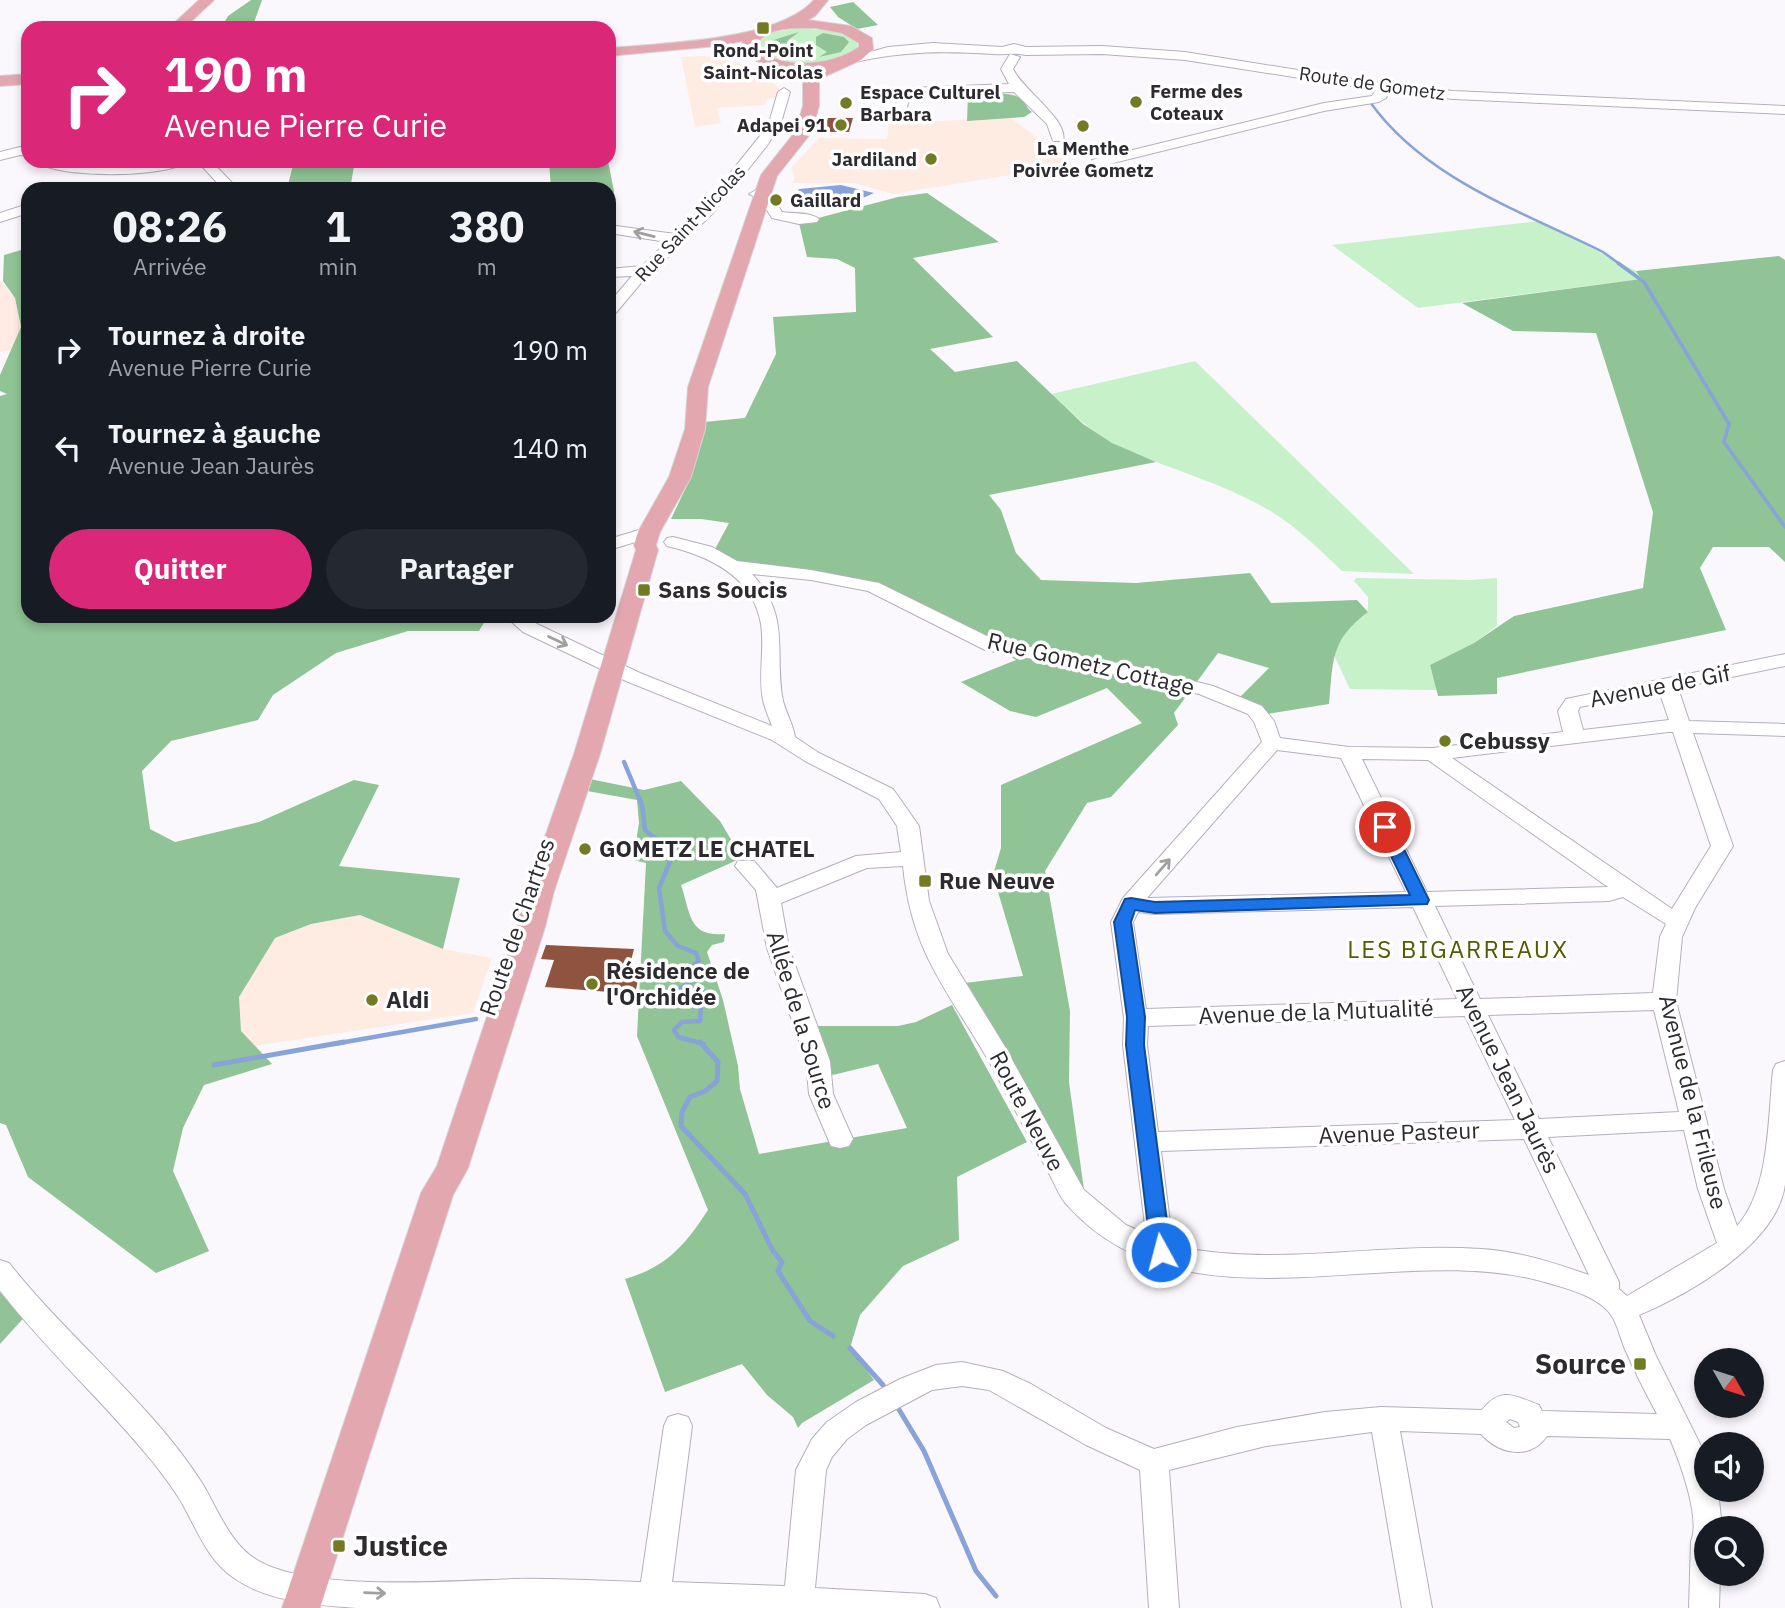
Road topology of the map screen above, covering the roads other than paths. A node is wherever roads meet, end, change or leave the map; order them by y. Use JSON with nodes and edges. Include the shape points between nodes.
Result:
{"nodes":[{"id":1,"x":207,"y":0,"type":"edge"},
{"id":2,"x":217,"y":0,"type":"edge"},
{"id":3,"x":821,"y":1,"type":"edge"},
{"id":4,"x":184,"y":21,"type":"edge"},
{"id":5,"x":198,"y":21,"type":"edge"},
{"id":6,"x":783,"y":27,"type":"junction"},
{"id":7,"x":846,"y":29,"type":"junction"},
{"id":8,"x":763,"y":32,"type":"junction"},
{"id":9,"x":861,"y":35,"type":"junction"},
{"id":10,"x":681,"y":46,"type":"junction"},
{"id":11,"x":933,"y":47,"type":"junction"},
{"id":12,"x":616,"y":51,"type":"edge"},
{"id":13,"x":1014,"y":53,"type":"junction"},
{"id":14,"x":855,"y":58,"type":"junction"},
{"id":15,"x":762,"y":59,"type":"junction"},
{"id":16,"x":839,"y":63,"type":"junction"},
{"id":17,"x":21,"y":81,"type":"edge"},
{"id":18,"x":0,"y":83,"type":"edge"},
{"id":19,"x":1016,"y":88,"type":"junction"},
{"id":20,"x":1383,"y":88,"type":"junction"},
{"id":21,"x":784,"y":92,"type":"dead end"},
{"id":22,"x":1785,"y":108,"type":"edge"},
{"id":23,"x":895,"y":116,"type":"dead end"},
{"id":24,"x":776,"y":120,"type":"junction"},
{"id":25,"x":802,"y":121,"type":"junction"},
{"id":26,"x":1058,"y":138,"type":"dead end"},
{"id":27,"x":21,"y":151,"type":"edge"},
{"id":28,"x":0,"y":156,"type":"edge"},
{"id":29,"x":1097,"y":163,"type":"dead end"},
{"id":30,"x":69,"y":168,"type":"edge"},
{"id":31,"x":137,"y":168,"type":"edge"},
{"id":32,"x":211,"y":168,"type":"edge"},
{"id":33,"x":224,"y":182,"type":"edge"},
{"id":34,"x":760,"y":194,"type":"junction"},
{"id":35,"x":21,"y":210,"type":"edge"},
{"id":36,"x":0,"y":218,"type":"edge"},
{"id":37,"x":812,"y":219,"type":"dead end"},
{"id":38,"x":616,"y":230,"type":"edge"},
{"id":39,"x":679,"y":239,"type":"junction"},
{"id":40,"x":683,"y":256,"type":"dead end"},
{"id":41,"x":651,"y":266,"type":"junction"},
{"id":42,"x":616,"y":272,"type":"edge"},
{"id":43,"x":616,"y":305,"type":"edge"},
{"id":44,"x":647,"y":539,"type":"junction"},
{"id":45,"x":673,"y":542,"type":"dead end"},
{"id":46,"x":616,"y":544,"type":"edge"},
{"id":47,"x":732,"y":566,"type":"junction"},
{"id":48,"x":523,"y":623,"type":"edge"},
{"id":49,"x":609,"y":664,"type":"junction"},
{"id":50,"x":1782,"y":665,"type":"edge"},
{"id":51,"x":1667,"y":685,"type":"junction"},
{"id":52,"x":1682,"y":727,"type":"junction"},
{"id":53,"x":1785,"y":730,"type":"edge"},
{"id":54,"x":1575,"y":738,"type":"junction"},
{"id":55,"x":785,"y":740,"type":"junction"},
{"id":56,"x":1272,"y":743,"type":"junction"},
{"id":57,"x":1349,"y":753,"type":"junction"},
{"id":58,"x":1433,"y":754,"type":"junction"},
{"id":59,"x":914,"y":859,"type":"junction"},
{"id":60,"x":746,"y":866,"type":"dead end"},
{"id":61,"x":1626,"y":889,"type":"junction"},
{"id":62,"x":771,"y":899,"type":"junction"},
{"id":63,"x":1421,"y":900,"type":"junction"},
{"id":64,"x":1131,"y":903,"type":"junction"},
{"id":65,"x":1678,"y":921,"type":"junction"},
{"id":66,"x":1664,"y":1001,"type":"junction"},
{"id":67,"x":1474,"y":1007,"type":"junction"},
{"id":68,"x":1136,"y":1017,"type":"junction"},
{"id":69,"x":1785,"y":1070,"type":"edge"},
{"id":70,"x":1694,"y":1119,"type":"junction"},
{"id":71,"x":1532,"y":1129,"type":"junction"},
{"id":72,"x":840,"y":1139,"type":"dead end"},
{"id":73,"x":1147,"y":1142,"type":"junction"},
{"id":74,"x":1732,"y":1247,"type":"junction"},
{"id":75,"x":1161,"y":1252,"type":"junction"},
{"id":76,"x":0,"y":1270,"type":"edge"},
{"id":77,"x":1615,"y":1301,"type":"junction"},
{"id":78,"x":1384,"y":1419,"type":"junction"},
{"id":79,"x":678,"y":1426,"type":"dead end"},
{"id":80,"x":1678,"y":1427,"type":"junction"},
{"id":81,"x":1154,"y":1462,"type":"junction"},
{"id":82,"x":1707,"y":1516,"type":"edge"},
{"id":83,"x":1705,"y":1586,"type":"edge"},
{"id":84,"x":304,"y":1599,"type":"edge"},
{"id":85,"x":799,"y":1601,"type":"junction"},
{"id":86,"x":654,"y":1602,"type":"edge"},
{"id":87,"x":925,"y":1608,"type":"edge"},
{"id":88,"x":1164,"y":1608,"type":"edge"},
{"id":89,"x":1417,"y":1608,"type":"edge"},
{"id":90,"x":1704,"y":1608,"type":"edge"}],
"edges":[{"from":1,"to":4,"type":"main road"},
{"from":2,"to":5,"type":"main road"},
{"from":3,"to":6,"type":"main road","via":[[810,13]]},
{"from":3,"to":7,"type":"main road","via":[[826,16]]},
{"from":6,"to":7,"type":"main road","via":[[816,24]]},
{"from":6,"to":8,"type":"main road"},
{"from":7,"to":9,"type":"main road"},
{"from":8,"to":10,"type":"main road"},
{"from":8,"to":15,"type":"main road","via":[[748,43]]},
{"from":9,"to":11,"type":"street","name":"Route de Gometz"},
{"from":9,"to":14,"type":"main road","via":[[868,47]]},
{"from":10,"to":12,"type":"main road"},
{"from":10,"to":15,"type":"main road","via":[[726,47]]},
{"from":11,"to":13,"type":"street","name":"Route de Gometz"},
{"from":11,"to":14,"type":"street","name":"Route de Gometz"},
{"from":13,"to":19,"type":"street","via":[[1007,69]]},
{"from":13,"to":20,"type":"street","name":"Route de Gometz","via":[[1102,50],[1185,56]]},
{"from":14,"to":16,"type":"main road"},
{"from":15,"to":16,"type":"main road","via":[[797,66]]},
{"from":15,"to":25,"type":"main road","name":"Route de Chartres","via":[[802,88]]},
{"from":16,"to":25,"type":"main road","name":"Route de Chartres","via":[[811,78],[811,106]]},
{"from":17,"to":18,"type":"main road"},
{"from":19,"to":23,"type":"street","via":[[914,91],[904,94]]},
{"from":19,"to":26,"type":"street","via":[[1056,125]]},
{"from":20,"to":22,"type":"street","name":"Route de Gometz","via":[[1480,97]]},
{"from":20,"to":29,"type":"street","via":[[1375,99],[1324,107]]},
{"from":21,"to":24,"type":"street","name":"Rue Saint-Nicolas"},
{"from":24,"to":25,"type":"street"},
{"from":24,"to":39,"type":"street","name":"Rue Saint-Nicolas","via":[[731,181]]},
{"from":25,"to":34,"type":"main road","name":"Route de Chartres","via":[[800,139],[771,170]]},
{"from":27,"to":28,"type":"street"},
{"from":30,"to":31,"type":"street"},
{"from":32,"to":33,"type":"street"},
{"from":34,"to":37,"type":"street","via":[[777,215]]},
{"from":34,"to":44,"type":"main road","name":"Route de Chartres","via":[[698,387],[695,429],[686,458]]},
{"from":35,"to":36,"type":"street"},
{"from":39,"to":38,"type":"street","one_way":true},
{"from":39,"to":41,"type":"street","name":"Rue Saint-Nicolas"},
{"from":40,"to":41,"type":"street"},
{"from":41,"to":42,"type":"street"},
{"from":41,"to":43,"type":"street","name":"Rue Saint-Nicolas"},
{"from":44,"to":46,"type":"street"},
{"from":44,"to":49,"type":"main road","name":"Route de Chartres"},
{"from":45,"to":47,"type":"street","via":[[709,552]]},
{"from":47,"to":55,"type":"street","via":[[759,592],[766,608],[773,704]]},
{"from":47,"to":56,"type":"street","name":"Rue Gometz Cottage","via":[[873,587],[992,646],[1206,690],[1255,710]]},
{"from":48,"to":49,"type":"street","one_way":true},
{"from":49,"to":55,"type":"street","name":"Route Neuve"},
{"from":49,"to":84,"type":"main road","name":"Route de Chartres","via":[[484,1020],[435,1182],[437,1193]]},
{"from":50,"to":51,"type":"street","name":"Avenue de Gif"},
{"from":51,"to":52,"type":"street","name":"Avenue de la Frileuse"},
{"from":51,"to":54,"type":"street","name":"Avenue de Gif","via":[[1573,703],[1567,711]]},
{"from":52,"to":53,"type":"street"},
{"from":52,"to":54,"type":"street"},
{"from":52,"to":65,"type":"street","name":"Avenue de la Frileuse","via":[[1722,846]]},
{"from":54,"to":58,"type":"street"},
{"from":55,"to":59,"type":"street","name":"Route Neuve","via":[[886,794],[908,827]]},
{"from":56,"to":57,"type":"street"},
{"from":64,"to":56,"type":"street","one_way":true},
{"from":57,"to":58,"type":"street"},
{"from":57,"to":63,"type":"street","name":"Avenue Jean Jaurès"},
{"from":58,"to":61,"type":"street"},
{"from":59,"to":62,"type":"street","via":[[864,861]]},
{"from":59,"to":75,"type":"street","name":"Route Neuve","via":[[918,901],[937,954],[992,1045],[1062,1178],[1102,1223]]},
{"from":60,"to":62,"type":"street","name":"Allée de la Source"},
{"from":61,"to":63,"type":"street","via":[[1609,894]]},
{"from":61,"to":65,"type":"street"},
{"from":62,"to":72,"type":"street","name":"Allée de la Source","via":[[769,910],[778,948],[818,1061],[821,1094]]},
{"from":63,"to":64,"type":"street","via":[[1155,907]]},
{"from":63,"to":67,"type":"street","name":"Avenue Jean Jaurès"},
{"from":64,"to":68,"type":"street","via":[[1122,922]]},
{"from":65,"to":66,"type":"street","name":"Avenue de la Frileuse","via":[[1671,937]]},
{"from":66,"to":67,"type":"street","name":"Avenue de la Mutualité"},
{"from":66,"to":70,"type":"street","name":"Avenue de la Frileuse"},
{"from":67,"to":68,"type":"street","name":"Avenue de la Mutualité"},
{"from":67,"to":71,"type":"street","name":"Avenue Jean Jaurès"},
{"from":68,"to":73,"type":"street"},
{"from":69,"to":74,"type":"street","via":[[1769,1199],[1749,1231]]},
{"from":70,"to":71,"type":"street","name":"Avenue Pasteur"},
{"from":70,"to":74,"type":"street","name":"Avenue de la Frileuse","via":[[1711,1189]]},
{"from":71,"to":73,"type":"street","name":"Avenue Pasteur"},
{"from":71,"to":77,"type":"street","name":"Avenue Jean Jaurès"},
{"from":73,"to":75,"type":"street"},
{"from":74,"to":77,"type":"street","via":[[1647,1298]]},
{"from":75,"to":77,"type":"street","name":"Route Neuve","via":[[1199,1263],[1250,1268],[1480,1259],[1548,1272]]},
{"from":76,"to":84,"type":"street","via":[[30,1311],[108,1391],[184,1481],[226,1551],[244,1568]]},
{"from":77,"to":80,"type":"street","name":"Avenue Jean Jaurès"},
{"from":78,"to":80,"type":"street","via":[[1489,1422],[1506,1440],[1516,1441],[1531,1435],[1534,1423]]},
{"from":78,"to":81,"type":"street","via":[[1303,1428]]},
{"from":78,"to":89,"type":"street"},
{"from":79,"to":86,"type":"street"},
{"from":80,"to":82,"type":"street","name":"Avenue Jean Jaurès","via":[[1699,1473]]},
{"from":81,"to":85,"type":"street","via":[[1100,1438],[1000,1380],[975,1374],[945,1375],[915,1384],[840,1427],[817,1452],[811,1470]]},
{"from":81,"to":88,"type":"street"},
{"from":83,"to":90,"type":"street"},
{"from":84,"to":86,"type":"street","one_way":true,"via":[[495,1594]]},
{"from":85,"to":86,"type":"street"},
{"from":85,"to":87,"type":"street"}]}
